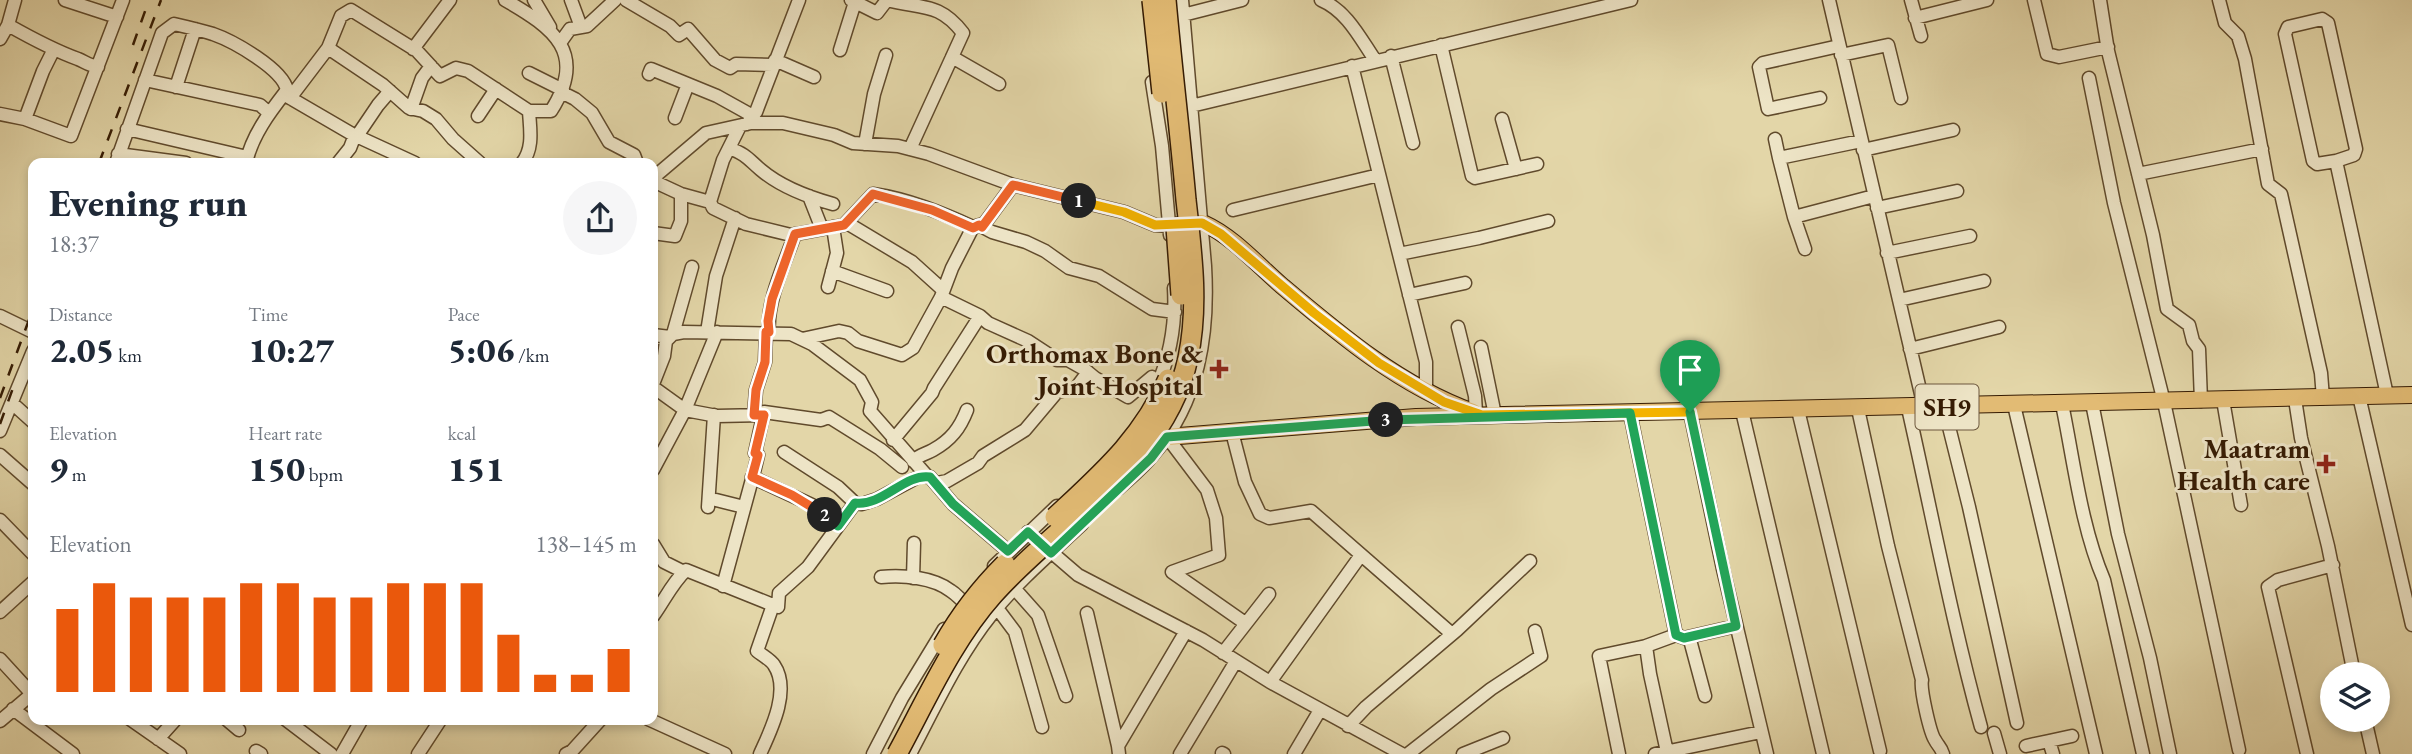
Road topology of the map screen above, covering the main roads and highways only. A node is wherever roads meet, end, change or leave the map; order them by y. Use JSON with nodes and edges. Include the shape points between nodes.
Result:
{"nodes":[{"id":1,"x":1152,"y":0,"type":"edge"},
{"id":2,"x":1166,"y":0,"type":"edge"},
{"id":3,"x":1170,"y":226,"type":"road end"},
{"id":4,"x":2412,"y":395,"type":"edge"},
{"id":5,"x":1484,"y":415,"type":"junction"},
{"id":6,"x":1138,"y":421,"type":"road end"},
{"id":7,"x":884,"y":754,"type":"edge"},
{"id":8,"x":897,"y":754,"type":"edge"}],
"edges":[{"from":1,"to":7,"type":"highway","bridge":true,"via":[[1180,280],[1180,328],[1172,367],[1152,412],[1125,450],[1006,562],[963,612]]},
{"from":2,"to":8,"type":"highway","bridge":true,"via":[[1194,288],[1191,340],[1182,379],[1158,428],[1131,464],[991,597],[962,637]]},
{"from":3,"to":5,"type":"main road","number":"SH9","via":[[1202,223],[1221,234],[1379,363],[1444,402]]},
{"from":4,"to":5,"type":"main road","number":"SH9"},
{"from":5,"to":6,"type":"main road","number":"SH9","via":[[1167,437]]}]}
